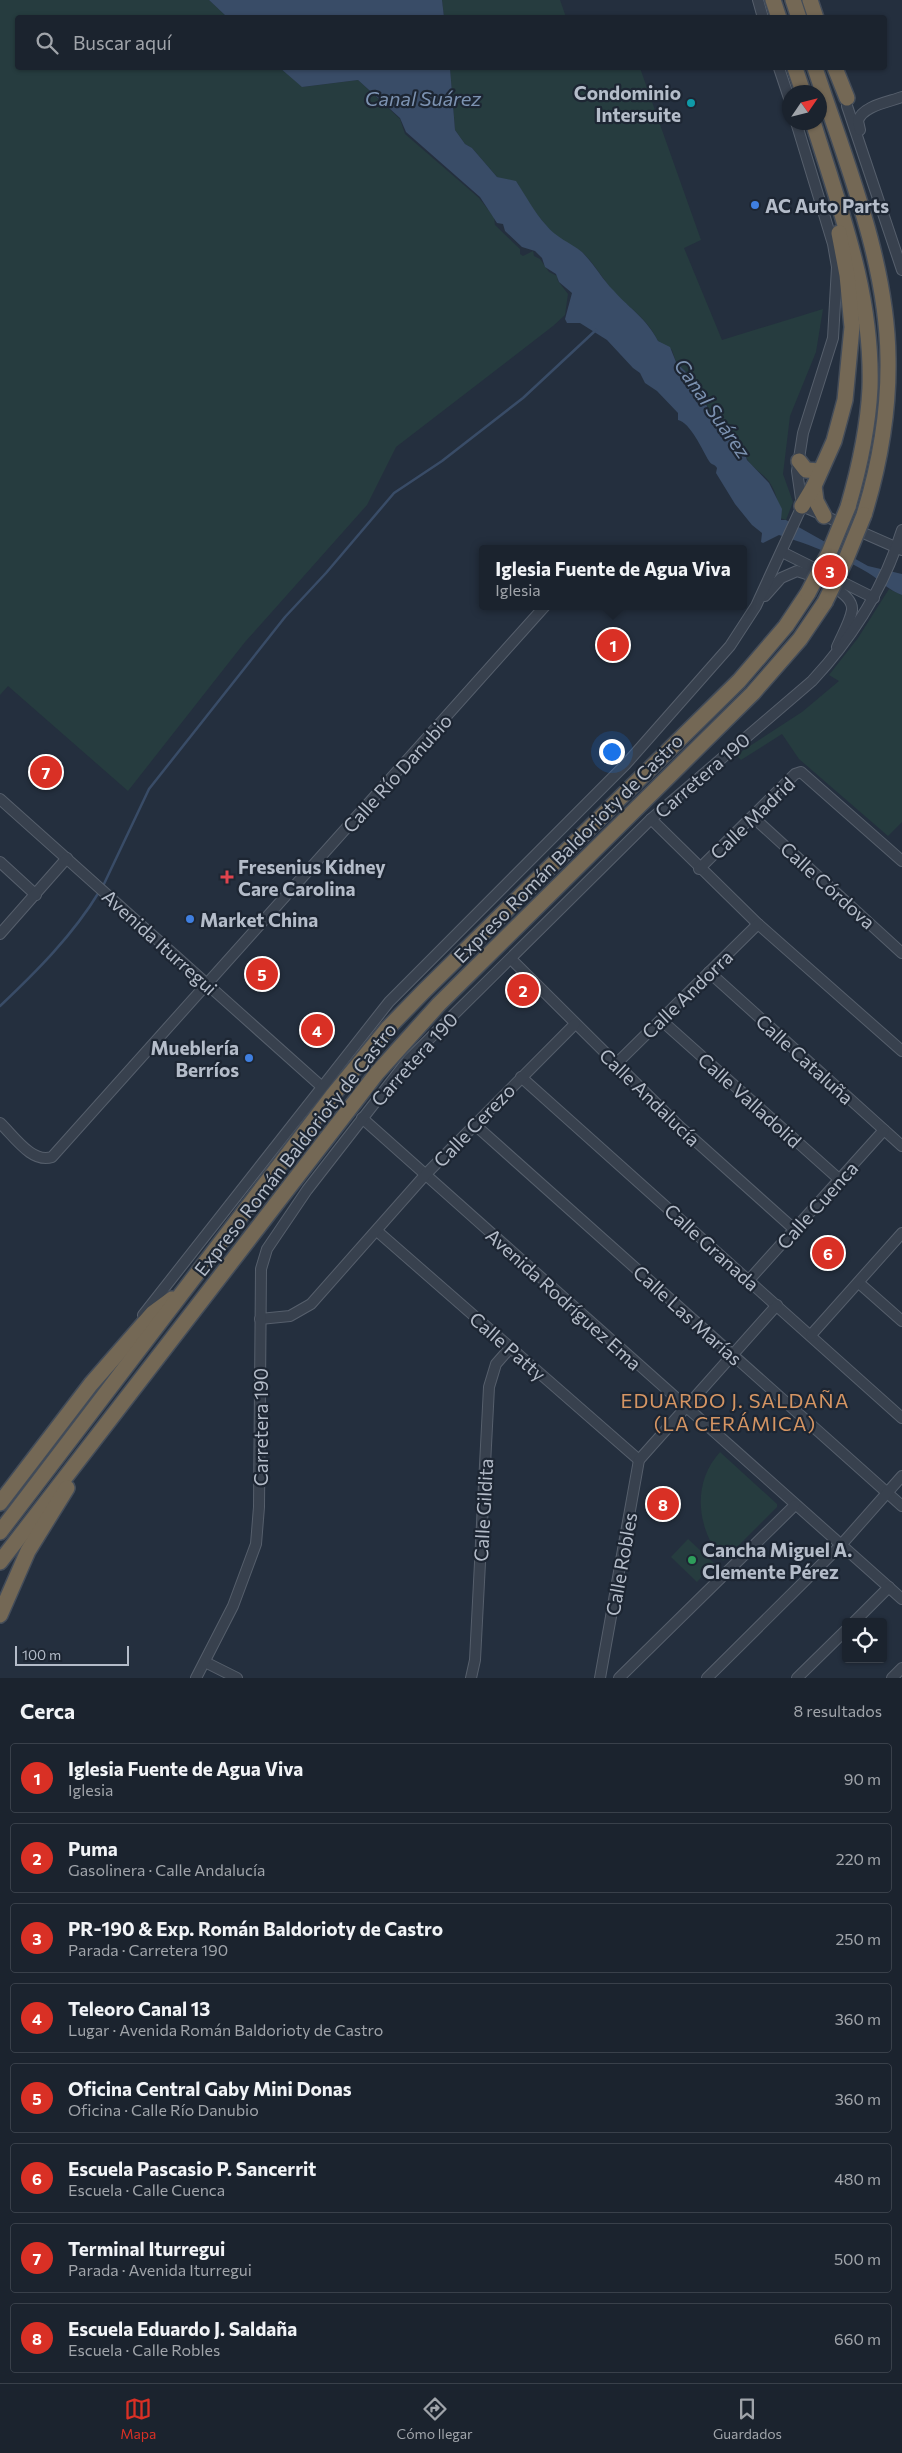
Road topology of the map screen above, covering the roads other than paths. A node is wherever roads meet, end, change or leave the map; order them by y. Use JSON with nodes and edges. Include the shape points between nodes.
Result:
{"nodes":[{"id":1,"x":758,"y":0,"type":"edge"},
{"id":2,"x":773,"y":0,"type":"edge"},
{"id":3,"x":793,"y":0,"type":"edge"},
{"id":4,"x":810,"y":0,"type":"edge"},
{"id":5,"x":762,"y":15,"type":"edge"},
{"id":6,"x":778,"y":15,"type":"edge"},
{"id":7,"x":798,"y":15,"type":"edge"},
{"id":8,"x":815,"y":15,"type":"edge"},
{"id":9,"x":780,"y":70,"type":"edge"},
{"id":10,"x":796,"y":70,"type":"edge"},
{"id":11,"x":816,"y":70,"type":"edge"},
{"id":12,"x":836,"y":70,"type":"edge"},
{"id":13,"x":785,"y":85,"type":"edge"},
{"id":14,"x":801,"y":85,"type":"edge"},
{"id":15,"x":902,"y":97,"type":"edge"},
{"id":16,"x":847,"y":98,"type":"junction"},
{"id":17,"x":867,"y":110,"type":"junction"},
{"id":18,"x":799,"y":130,"type":"edge"},
{"id":19,"x":815,"y":130,"type":"edge"},
{"id":20,"x":874,"y":181,"type":"junction"},
{"id":21,"x":832,"y":184,"type":"junction"},
{"id":22,"x":902,"y":270,"type":"edge"},
{"id":23,"x":799,"y":461,"type":"junction"},
{"id":24,"x":820,"y":471,"type":"junction"},
{"id":25,"x":814,"y":486,"type":"junction"},
{"id":26,"x":800,"y":512,"type":"junction"},
{"id":27,"x":824,"y":516,"type":"junction"},
{"id":28,"x":902,"y":530,"type":"edge"},
{"id":29,"x":899,"y":549,"type":"edge"},
{"id":30,"x":780,"y":556,"type":"junction"},
{"id":31,"x":875,"y":595,"type":"junction"},
{"id":32,"x":756,"y":606,"type":"junction"},
{"id":33,"x":541,"y":610,"type":"edge"},
{"id":34,"x":832,"y":660,"type":"junction"},
{"id":35,"x":0,"y":799,"type":"edge"},
{"id":36,"x":753,"y":817,"type":"junction"},
{"id":37,"x":651,"y":819,"type":"junction"},
{"id":38,"x":67,"y":858,"type":"junction"},
{"id":39,"x":902,"y":861,"type":"edge"},
{"id":40,"x":0,"y":862,"type":"edge"},
{"id":41,"x":699,"y":869,"type":"junction"},
{"id":42,"x":36,"y":895,"type":"junction"},
{"id":43,"x":758,"y":924,"type":"junction"},
{"id":44,"x":0,"y":934,"type":"edge"},
{"id":45,"x":902,"y":953,"type":"edge"},
{"id":46,"x":511,"y":959,"type":"junction"},
{"id":47,"x":709,"y":972,"type":"junction"},
{"id":48,"x":208,"y":985,"type":"junction"},
{"id":49,"x":661,"y":1020,"type":"junction"},
{"id":50,"x":575,"y":1024,"type":"junction"},
{"id":51,"x":902,"y":1051,"type":"edge"},
{"id":52,"x":615,"y":1065,"type":"junction"},
{"id":53,"x":522,"y":1077,"type":"junction"},
{"id":54,"x":321,"y":1086,"type":"junction"},
{"id":55,"x":362,"y":1118,"type":"junction"},
{"id":56,"x":0,"y":1123,"type":"edge"},
{"id":57,"x":474,"y":1124,"type":"junction"},
{"id":58,"x":884,"y":1130,"type":"junction"},
{"id":59,"x":902,"y":1146,"type":"edge"},
{"id":60,"x":426,"y":1174,"type":"junction"},
{"id":61,"x":840,"y":1180,"type":"junction"},
{"id":62,"x":794,"y":1229,"type":"junction"},
{"id":63,"x":377,"y":1231,"type":"junction"},
{"id":64,"x":902,"y":1233,"type":"edge"},
{"id":65,"x":749,"y":1280,"type":"junction"},
{"id":66,"x":859,"y":1283,"type":"junction"},
{"id":67,"x":186,"y":1290,"type":"junction"},
{"id":68,"x":777,"y":1305,"type":"junction"},
{"id":69,"x":260,"y":1319,"type":"junction"},
{"id":70,"x":902,"y":1321,"type":"edge"},
{"id":71,"x":811,"y":1335,"type":"junction"},
{"id":72,"x":510,"y":1348,"type":"junction"},
{"id":73,"x":733,"y":1355,"type":"junction"},
{"id":74,"x":91,"y":1384,"type":"junction"},
{"id":75,"x":686,"y":1408,"type":"junction"},
{"id":76,"x":902,"y":1418,"type":"edge"},
{"id":77,"x":90,"y":1444,"type":"junction"},
{"id":78,"x":639,"y":1460,"type":"junction"},
{"id":79,"x":902,"y":1476,"type":"edge"},
{"id":80,"x":887,"y":1493,"type":"junction"},
{"id":81,"x":0,"y":1503,"type":"edge"},
{"id":82,"x":795,"y":1505,"type":"junction"},
{"id":83,"x":902,"y":1506,"type":"edge"},
{"id":84,"x":0,"y":1532,"type":"edge"},
{"id":85,"x":841,"y":1545,"type":"junction"},
{"id":86,"x":0,"y":1562,"type":"edge"},
{"id":87,"x":889,"y":1587,"type":"junction"},
{"id":88,"x":902,"y":1599,"type":"edge"},
{"id":89,"x":0,"y":1615,"type":"edge"},
{"id":90,"x":858,"y":1618,"type":"edge"},
{"id":91,"x":842,"y":1634,"type":"edge"},
{"id":92,"x":205,"y":1662,"type":"junction"},
{"id":93,"x":902,"y":1668,"type":"edge"},
{"id":94,"x":196,"y":1678,"type":"edge"},
{"id":95,"x":237,"y":1678,"type":"edge"},
{"id":96,"x":472,"y":1678,"type":"edge"},
{"id":97,"x":600,"y":1678,"type":"edge"},
{"id":98,"x":619,"y":1678,"type":"edge"},
{"id":99,"x":707,"y":1678,"type":"edge"},
{"id":100,"x":797,"y":1678,"type":"edge"},
{"id":101,"x":892,"y":1678,"type":"edge"}],
"edges":[{"from":1,"to":5,"type":"street"},
{"from":2,"to":6,"type":"highway"},
{"from":3,"to":7,"type":"highway"},
{"from":4,"to":8,"type":"highway"},
{"from":9,"to":13,"type":"street"},
{"from":10,"to":14,"type":"highway"},
{"from":11,"to":77,"type":"highway","name":"Expreso Román Baldorioty de Castro","bridge":true,"via":[[878,272],[888,356],[885,426],[879,462],[864,515],[824,602],[800,639],[753,693],[439,1004],[397,1050]]},
{"from":12,"to":16,"type":"highway"},
{"from":15,"to":17,"type":"street"},
{"from":16,"to":17,"type":"street","via":[[855,109]]},
{"from":16,"to":20,"type":"street"},
{"from":17,"to":20,"type":"street","via":[[858,121]]},
{"from":18,"to":23,"type":"street","via":[[837,267],[832,338],[803,433]]},
{"from":19,"to":21,"type":"highway","name":"Expreso Román Baldorioty de Castro"},
{"from":20,"to":22,"type":"street"},
{"from":21,"to":24,"type":"highway","via":[[840,244],[848,275],[852,327],[845,400],[834,441]]},
{"from":21,"to":67,"type":"highway","name":"Expreso Román Baldorioty de Castro","bridge":true,"via":[[859,274],[868,328],[867,418],[848,507],[808,593],[786,626],[739,681],[388,1028],[333,1095]]},
{"from":23,"to":24,"type":"highway","via":[[806,470]]},
{"from":23,"to":26,"type":"street"},
{"from":24,"to":25,"type":"highway"},
{"from":25,"to":26,"type":"highway"},
{"from":25,"to":27,"type":"highway","via":[[816,501]]},
{"from":26,"to":27,"type":"street"},
{"from":26,"to":30,"type":"street"},
{"from":27,"to":29,"type":"street"},
{"from":28,"to":29,"type":"street","name":"Carretera 190"},
{"from":29,"to":31,"type":"street","name":"Carretera 190"},
{"from":30,"to":31,"type":"street"},
{"from":30,"to":32,"type":"street"},
{"from":31,"to":34,"type":"street","name":"Carretera 190"},
{"from":32,"to":34,"type":"street","via":[[781,578],[797,571],[843,592],[852,609]]},
{"from":32,"to":54,"type":"street","via":[[730,646],[626,764],[388,1002]]},
{"from":33,"to":48,"type":"street","name":"Calle Río Danubio"},
{"from":34,"to":37,"type":"street","name":"Carretera 190","via":[[812,681]]},
{"from":35,"to":38,"type":"street","name":"Avenida Iturregui"},
{"from":36,"to":39,"type":"street","name":"Calle Madrid","via":[[795,774],[801,772]]},
{"from":36,"to":41,"type":"street","name":"Calle Madrid"},
{"from":36,"to":45,"type":"street","name":"Calle Córdova"},
{"from":37,"to":41,"type":"street"},
{"from":37,"to":46,"type":"street","name":"Carretera 190"},
{"from":38,"to":42,"type":"street"},
{"from":38,"to":48,"type":"street","name":"Avenida Iturregui"},
{"from":40,"to":42,"type":"street"},
{"from":41,"to":43,"type":"street"},
{"from":42,"to":44,"type":"street"},
{"from":43,"to":47,"type":"street","name":"Calle Andorra"},
{"from":43,"to":51,"type":"street"},
{"from":46,"to":50,"type":"street","name":"Calle Andalucía"},
{"from":46,"to":55,"type":"street","name":"Carretera 190","via":[[408,1060]]},
{"from":47,"to":49,"type":"street","name":"Calle Andorra"},
{"from":47,"to":58,"type":"street","name":"Calle Cataluña"},
{"from":48,"to":54,"type":"street","name":"Avenida Iturregui"},
{"from":48,"to":56,"type":"street","name":"Calle Río Danubio","via":[[52,1157],[44,1160],[36,1157]]},
{"from":49,"to":52,"type":"street","name":"Calle Andorra"},
{"from":49,"to":61,"type":"street","name":"Calle Valladolid"},
{"from":50,"to":52,"type":"street","name":"Calle Andalucía"},
{"from":50,"to":53,"type":"street","name":"Calle Cerezo"},
{"from":52,"to":62,"type":"street","name":"Calle Andalucía"},
{"from":53,"to":57,"type":"street","name":"Calle Cerezo"},
{"from":53,"to":65,"type":"street","name":"Calle Granada"},
{"from":54,"to":74,"type":"street","via":[[99,1368]]},
{"from":55,"to":60,"type":"street","name":"Avenida Rodríguez Ema"},
{"from":55,"to":69,"type":"street","name":"Carretera 190","via":[[267,1249],[261,1269]]},
{"from":57,"to":60,"type":"street","name":"Calle Cerezo"},
{"from":57,"to":73,"type":"street","name":"Calle Las Marías"},
{"from":58,"to":59,"type":"street","name":"Calle Cataluña"},
{"from":58,"to":61,"type":"street","name":"Calle Cuenca"},
{"from":60,"to":63,"type":"street","name":"Calle Cerezo"},
{"from":60,"to":75,"type":"street","name":"Avenida Rodríguez Ema"},
{"from":61,"to":62,"type":"street","name":"Calle Cuenca"},
{"from":62,"to":65,"type":"street","name":"Calle Cuenca"},
{"from":63,"to":69,"type":"street","name":"Calle Cerezo","via":[[311,1304],[290,1316]]},
{"from":63,"to":72,"type":"street","name":"Calle Patty"},
{"from":64,"to":66,"type":"street"},
{"from":65,"to":68,"type":"street","name":"Calle Granada"},
{"from":66,"to":70,"type":"street"},
{"from":66,"to":71,"type":"street"},
{"from":67,"to":74,"type":"highway","via":[[153,1313]]},
{"from":67,"to":84,"type":"highway","name":"Expreso Román Baldorioty de Castro"},
{"from":68,"to":71,"type":"street","name":"Calle Granada"},
{"from":68,"to":73,"type":"street"},
{"from":69,"to":92,"type":"street","name":"Carretera 190","via":[[256,1544],[233,1606]]},
{"from":71,"to":76,"type":"street","name":"Calle Granada"},
{"from":72,"to":78,"type":"street","name":"Calle Patty"},
{"from":72,"to":96,"type":"street","name":"Calle Gildita","via":[[496,1364],[489,1387]]},
{"from":73,"to":75,"type":"street"},
{"from":73,"to":80,"type":"street","name":"Calle Las Marías"},
{"from":74,"to":81,"type":"highway"},
{"from":75,"to":78,"type":"street"},
{"from":75,"to":82,"type":"street","name":"Avenida Rodríguez Ema"},
{"from":77,"to":86,"type":"highway","name":"Expreso Román Baldorioty de Castro"},
{"from":77,"to":89,"type":"highway","via":[[28,1551]]},
{"from":78,"to":97,"type":"street","name":"Calle Robles"},
{"from":79,"to":80,"type":"street"},
{"from":80,"to":83,"type":"street","name":"Calle Las Marías"},
{"from":80,"to":85,"type":"street"},
{"from":82,"to":85,"type":"street","name":"Avenida Rodríguez Ema"},
{"from":82,"to":98,"type":"street"},
{"from":85,"to":87,"type":"street","name":"Avenida Rodríguez Ema"},
{"from":85,"to":99,"type":"street"},
{"from":87,"to":88,"type":"street","name":"Avenida Rodríguez Ema"},
{"from":87,"to":90,"type":"street"},
{"from":91,"to":100,"type":"street"},
{"from":92,"to":94,"type":"street","name":"Carretera 190"},
{"from":92,"to":95,"type":"street"},
{"from":93,"to":101,"type":"street"}]}
